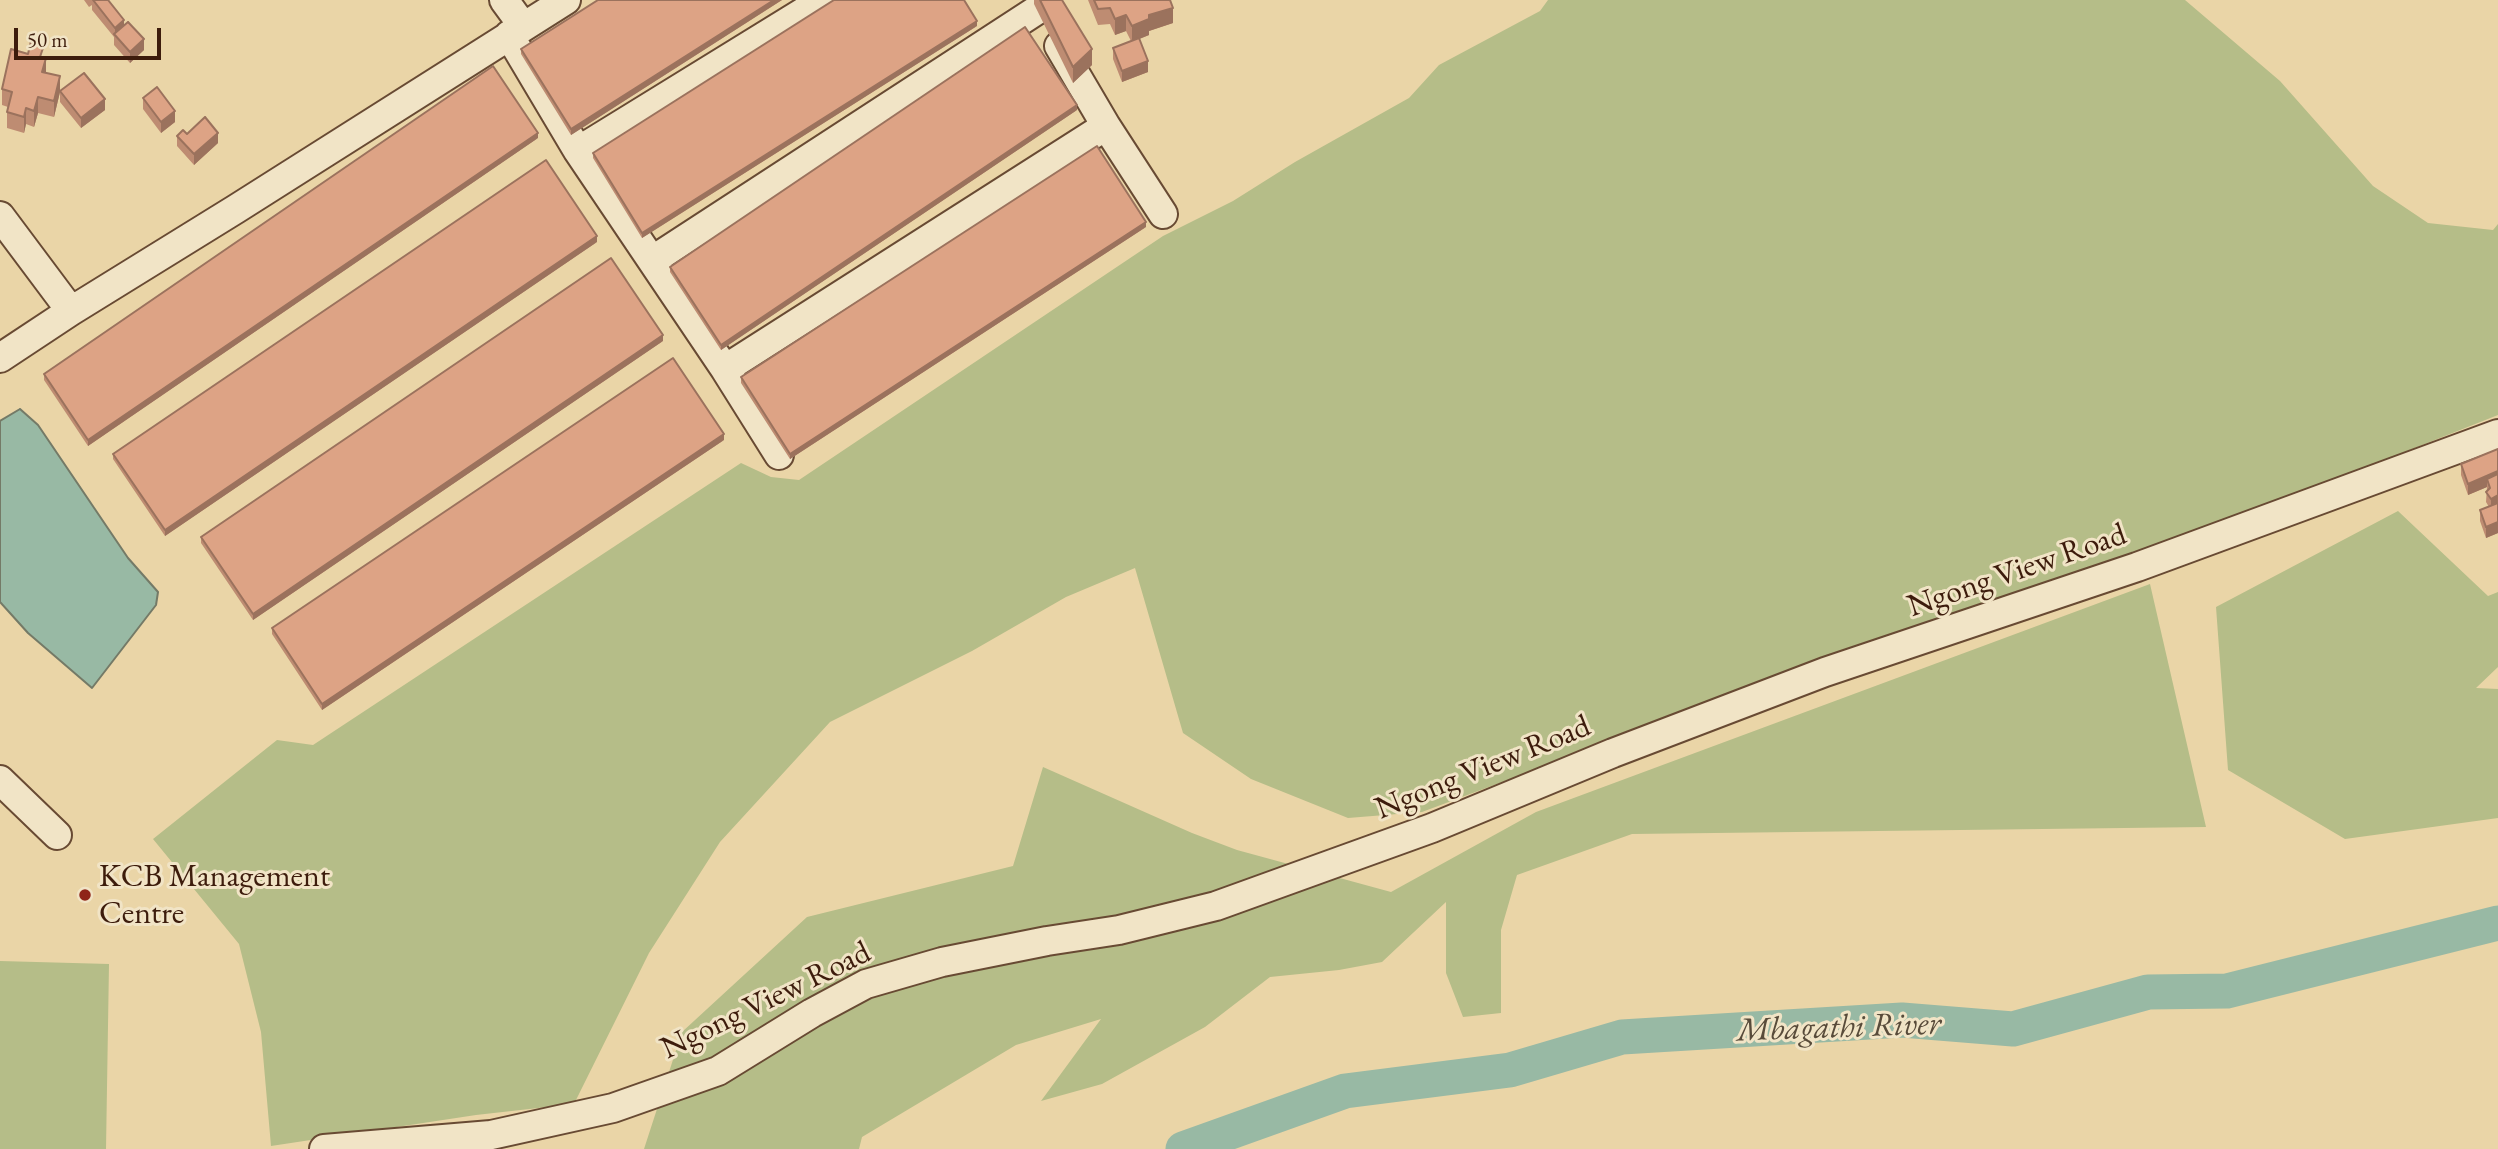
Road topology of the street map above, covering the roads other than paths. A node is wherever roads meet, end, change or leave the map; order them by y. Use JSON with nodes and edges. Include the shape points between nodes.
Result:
{"nodes":[{"id":1,"x":504,"y":0,"type":"edge"},
{"id":2,"x":566,"y":0,"type":"edge"},
{"id":3,"x":823,"y":0,"type":"edge"},
{"id":4,"x":1033,"y":5,"type":"edge"},
{"id":5,"x":516,"y":31,"type":"junction"},
{"id":6,"x":1106,"y":127,"type":"junction"},
{"id":7,"x":578,"y":151,"type":"junction"},
{"id":8,"x":1163,"y":214,"type":"dead end"},
{"id":9,"x":0,"y":216,"type":"edge"},
{"id":10,"x":653,"y":260,"type":"junction"},
{"id":11,"x":71,"y":311,"type":"junction"},
{"id":12,"x":0,"y":358,"type":"edge"},
{"id":13,"x":725,"y":369,"type":"junction"},
{"id":14,"x":2498,"y":434,"type":"edge"},
{"id":15,"x":779,"y":455,"type":"dead end"},
{"id":16,"x":0,"y":780,"type":"edge"},
{"id":17,"x":57,"y":835,"type":"dead end"},
{"id":18,"x":324,"y":1149,"type":"edge"}],
"edges":[{"from":1,"to":5,"type":"street"},
{"from":2,"to":5,"type":"street"},
{"from":3,"to":7,"type":"street"},
{"from":4,"to":6,"type":"street"},
{"from":4,"to":10,"type":"street"},
{"from":5,"to":7,"type":"street"},
{"from":5,"to":11,"type":"street"},
{"from":6,"to":8,"type":"street"},
{"from":6,"to":13,"type":"street"},
{"from":7,"to":10,"type":"street"},
{"from":9,"to":11,"type":"street"},
{"from":10,"to":13,"type":"street"},
{"from":11,"to":12,"type":"street"},
{"from":13,"to":15,"type":"street"},
{"from":14,"to":18,"type":"street","name":"Ngong View Road","via":[[2137,567],[1825,672],[1432,828],[1216,906],[1119,930],[943,962],[866,984],[718,1071],[613,1108],[491,1135]]},
{"from":16,"to":17,"type":"street"}]}
